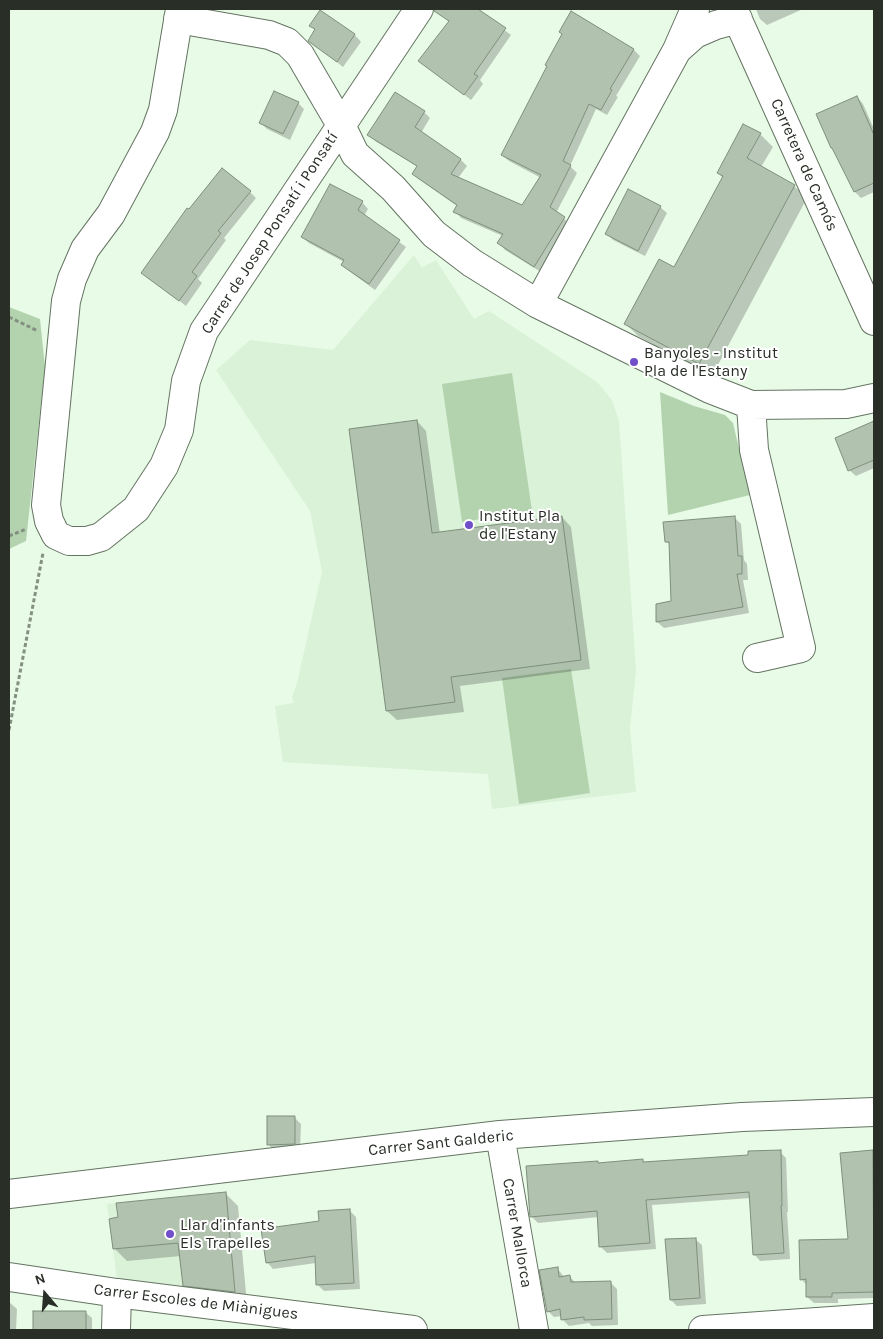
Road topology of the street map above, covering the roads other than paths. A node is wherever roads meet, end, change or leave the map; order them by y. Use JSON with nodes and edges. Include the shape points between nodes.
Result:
{"nodes":[{"id":1,"x":419,"y":9,"type":"edge"},
{"id":2,"x":695,"y":9,"type":"edge"},
{"id":3,"x":179,"y":14,"type":"edge"},
{"id":4,"x":735,"y":14,"type":"edge"},
{"id":5,"x":677,"y":50,"type":"junction"},
{"id":6,"x":341,"y":125,"type":"junction"},
{"id":7,"x":538,"y":304,"type":"junction"},
{"id":8,"x":874,"y":321,"type":"edge"},
{"id":9,"x":874,"y":398,"type":"edge"},
{"id":10,"x":751,"y":405,"type":"junction"},
{"id":11,"x":757,"y":658,"type":"dead end"},
{"id":12,"x":874,"y":1112,"type":"edge"},
{"id":13,"x":500,"y":1135,"type":"junction"},
{"id":14,"x":9,"y":1194,"type":"edge"},
{"id":15,"x":9,"y":1277,"type":"edge"},
{"id":16,"x":117,"y":1293,"type":"junction"},
{"id":17,"x":874,"y":1318,"type":"edge"},
{"id":18,"x":116,"y":1330,"type":"edge"},
{"id":19,"x":412,"y":1330,"type":"edge"},
{"id":20,"x":534,"y":1330,"type":"edge"},
{"id":21,"x":703,"y":1330,"type":"edge"}],
"edges":[{"from":1,"to":6,"type":"street","name":"Carrer de Josep Ponsatí i Ponsatí"},
{"from":2,"to":5,"type":"street"},
{"from":3,"to":6,"type":"street","via":[[287,42],[300,55]]},
{"from":3,"to":6,"type":"street","name":"Carrer de Josep Ponsatí i Ponsatí","via":[[163,110],[155,132],[111,214],[85,249],[66,302],[46,505],[48,521],[56,535],[69,541],[101,537],[136,509],[164,466],[179,430],[186,381],[204,330]]},
{"from":4,"to":5,"type":"street","via":[[695,34]]},
{"from":4,"to":8,"type":"street","name":"Carretera de Camós"},
{"from":5,"to":7,"type":"street"},
{"from":6,"to":7,"type":"street","via":[[355,154],[393,188],[434,234],[472,263]]},
{"from":7,"to":10,"type":"street","via":[[710,389]]},
{"from":9,"to":10,"type":"street","via":[[846,404]]},
{"from":10,"to":11,"type":"street","via":[[754,450],[801,648]]},
{"from":12,"to":13,"type":"street","name":"Carrer Sant Galderic","via":[[742,1117]]},
{"from":13,"to":14,"type":"street","name":"Carrer Sant Galderic"},
{"from":13,"to":20,"type":"street","name":"Carrer Mallorca"},
{"from":15,"to":16,"type":"street","name":"Carrer Escoles de Miànigues"},
{"from":16,"to":18,"type":"street"},
{"from":16,"to":19,"type":"street","name":"Carrer Escoles de Miànigues"},
{"from":17,"to":21,"type":"street"}]}
